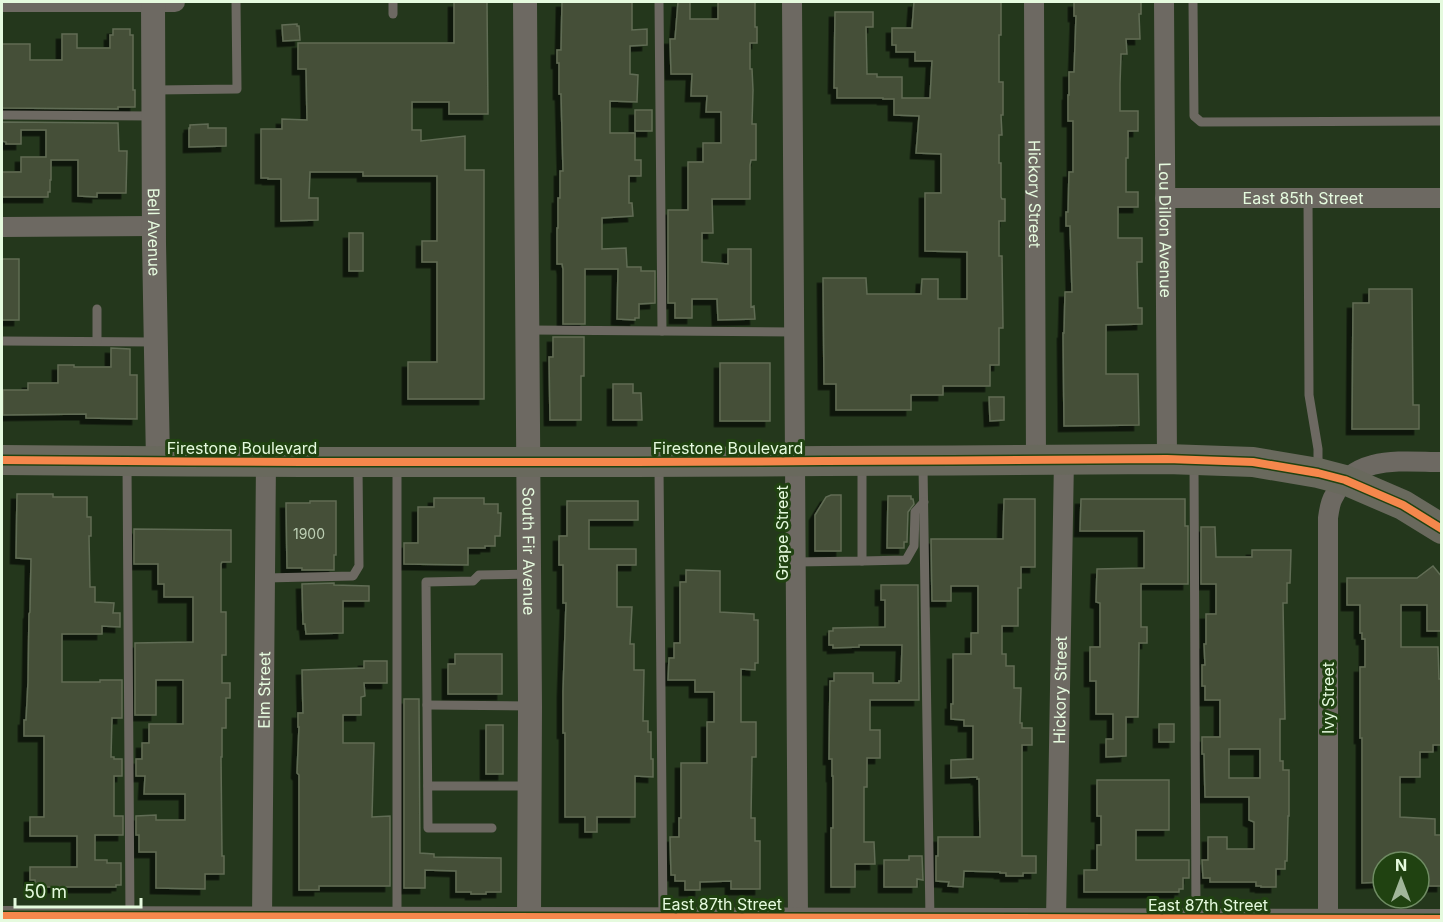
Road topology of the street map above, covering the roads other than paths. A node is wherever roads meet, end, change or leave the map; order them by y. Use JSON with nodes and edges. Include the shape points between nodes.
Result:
{"nodes":[{"id":1,"x":2,"y":2,"type":"edge"},
{"id":2,"x":153,"y":2,"type":"edge"},
{"id":3,"x":176,"y":2,"type":"edge"},
{"id":4,"x":236,"y":2,"type":"edge"},
{"id":5,"x":393,"y":2,"type":"edge"},
{"id":6,"x":525,"y":2,"type":"edge"},
{"id":7,"x":659,"y":2,"type":"edge"},
{"id":8,"x":792,"y":2,"type":"edge"},
{"id":9,"x":1034,"y":2,"type":"edge"},
{"id":10,"x":1164,"y":2,"type":"edge"},
{"id":11,"x":1193,"y":2,"type":"edge"},
{"id":12,"x":393,"y":14,"type":"dead end"},
{"id":13,"x":154,"y":90,"type":"junction"},
{"id":14,"x":2,"y":115,"type":"edge"},
{"id":15,"x":153,"y":116,"type":"junction"},
{"id":16,"x":1442,"y":121,"type":"edge"},
{"id":17,"x":1165,"y":198,"type":"junction"},
{"id":18,"x":1308,"y":198,"type":"junction"},
{"id":19,"x":1442,"y":198,"type":"edge"},
{"id":20,"x":154,"y":226,"type":"junction"},
{"id":21,"x":2,"y":227,"type":"edge"},
{"id":22,"x":97,"y":309,"type":"dead end"},
{"id":23,"x":527,"y":330,"type":"junction"},
{"id":24,"x":662,"y":331,"type":"junction"},
{"id":25,"x":794,"y":332,"type":"junction"},
{"id":26,"x":2,"y":341,"type":"edge"},
{"id":27,"x":97,"y":341,"type":"junction"},
{"id":28,"x":155,"y":342,"type":"junction"},
{"id":29,"x":1050,"y":459,"type":"junction"},
{"id":30,"x":1181,"y":459,"type":"junction"},
{"id":31,"x":2,"y":460,"type":"edge"},
{"id":32,"x":923,"y":460,"type":"junction"},
{"id":33,"x":127,"y":461,"type":"junction"},
{"id":34,"x":266,"y":461,"type":"junction"},
{"id":35,"x":358,"y":461,"type":"junction"},
{"id":36,"x":795,"y":461,"type":"junction"},
{"id":37,"x":862,"y":461,"type":"junction"},
{"id":38,"x":158,"y":462,"type":"junction"},
{"id":39,"x":397,"y":462,"type":"junction"},
{"id":40,"x":528,"y":462,"type":"junction"},
{"id":41,"x":659,"y":462,"type":"junction"},
{"id":42,"x":1442,"y":462,"type":"edge"},
{"id":43,"x":1331,"y":477,"type":"junction"},
{"id":44,"x":924,"y":501,"type":"junction"},
{"id":45,"x":1442,"y":529,"type":"edge"},
{"id":46,"x":862,"y":561,"type":"junction"},
{"id":47,"x":796,"y":562,"type":"junction"},
{"id":48,"x":529,"y":574,"type":"junction"},
{"id":49,"x":265,"y":578,"type":"junction"},
{"id":50,"x":427,"y":705,"type":"junction"},
{"id":51,"x":530,"y":706,"type":"junction"},
{"id":52,"x":428,"y":786,"type":"junction"},
{"id":53,"x":530,"y":786,"type":"junction"},
{"id":54,"x":492,"y":828,"type":"dead end"},
{"id":55,"x":2,"y":916,"type":"edge"},
{"id":56,"x":130,"y":918,"type":"edge"},
{"id":57,"x":262,"y":918,"type":"edge"},
{"id":58,"x":397,"y":918,"type":"edge"},
{"id":59,"x":529,"y":919,"type":"edge"},
{"id":60,"x":663,"y":919,"type":"edge"},
{"id":61,"x":798,"y":919,"type":"edge"},
{"id":62,"x":930,"y":919,"type":"edge"},
{"id":63,"x":1056,"y":919,"type":"edge"},
{"id":64,"x":1197,"y":919,"type":"edge"},
{"id":65,"x":1328,"y":919,"type":"edge"},
{"id":66,"x":1442,"y":919,"type":"edge"}],
"edges":[{"from":1,"to":2,"type":"street"},
{"from":2,"to":3,"type":"street"},
{"from":2,"to":13,"type":"street","name":"Bell Avenue"},
{"from":4,"to":13,"type":"lane","via":[[237,88]]},
{"from":5,"to":12,"type":"lane"},
{"from":6,"to":23,"type":"street","name":"South Fir Avenue"},
{"from":7,"to":24,"type":"lane"},
{"from":8,"to":25,"type":"street","name":"Grape Street"},
{"from":9,"to":29,"type":"street","name":"Hickory Street"},
{"from":10,"to":17,"type":"street","name":"Lou Dillon Avenue"},
{"from":11,"to":16,"type":"lane","via":[[1194,116],[1201,122]]},
{"from":13,"to":15,"type":"street","name":"Bell Avenue"},
{"from":14,"to":15,"type":"lane"},
{"from":15,"to":20,"type":"street","name":"Bell Avenue"},
{"from":17,"to":18,"type":"street","name":"East 85th Street"},
{"from":17,"to":30,"type":"street","name":"Lou Dillon Avenue"},
{"from":18,"to":19,"type":"street","name":"East 85th Street"},
{"from":18,"to":43,"type":"lane","via":[[1309,395],[1318,449]]},
{"from":20,"to":21,"type":"street"},
{"from":20,"to":28,"type":"street","name":"Bell Avenue"},
{"from":22,"to":27,"type":"lane"},
{"from":23,"to":24,"type":"lane"},
{"from":23,"to":40,"type":"street","name":"South Fir Avenue"},
{"from":24,"to":25,"type":"lane"},
{"from":25,"to":36,"type":"street","name":"Grape Street"},
{"from":26,"to":27,"type":"lane"},
{"from":27,"to":28,"type":"lane"},
{"from":28,"to":38,"type":"street","name":"Bell Avenue"},
{"from":29,"to":30,"type":"main road","name":"Firestone Boulevard"},
{"from":29,"to":32,"type":"main road","name":"Firestone Boulevard"},
{"from":29,"to":63,"type":"street","name":"Hickory Street"},
{"from":30,"to":43,"type":"main road","name":"Firestone Boulevard","via":[[1253,462]]},
{"from":30,"to":64,"type":"lane"},
{"from":31,"to":33,"type":"main road","name":"Firestone Boulevard"},
{"from":32,"to":37,"type":"main road","name":"Firestone Boulevard"},
{"from":32,"to":44,"type":"lane"},
{"from":33,"to":38,"type":"main road","name":"Firestone Boulevard"},
{"from":33,"to":56,"type":"lane"},
{"from":34,"to":35,"type":"main road","name":"Firestone Boulevard"},
{"from":34,"to":38,"type":"main road","name":"Firestone Boulevard"},
{"from":34,"to":49,"type":"street","name":"Elm Street"},
{"from":35,"to":39,"type":"main road","name":"Firestone Boulevard"},
{"from":35,"to":49,"type":"lane","via":[[359,566],[353,576]]},
{"from":36,"to":37,"type":"main road","name":"Firestone Boulevard"},
{"from":36,"to":41,"type":"main road","name":"Firestone Boulevard"},
{"from":36,"to":47,"type":"street","name":"Grape Street"},
{"from":37,"to":46,"type":"lane"},
{"from":39,"to":40,"type":"main road","name":"Firestone Boulevard"},
{"from":39,"to":58,"type":"lane"},
{"from":40,"to":41,"type":"main road","name":"Firestone Boulevard"},
{"from":40,"to":48,"type":"street","name":"South Fir Avenue"},
{"from":41,"to":60,"type":"lane"},
{"from":42,"to":43,"type":"street","via":[[1388,461]]},
{"from":43,"to":45,"type":"main road","name":"Firestone Boulevard","via":[[1403,506]]},
{"from":43,"to":65,"type":"street","name":"Ivy Street"},
{"from":44,"to":46,"type":"lane","via":[[915,512],[914,546],[906,560]]},
{"from":44,"to":62,"type":"lane"},
{"from":46,"to":47,"type":"lane"},
{"from":47,"to":61,"type":"street","name":"Grape Street"},
{"from":48,"to":50,"type":"lane","via":[[426,582]]},
{"from":48,"to":51,"type":"street","name":"South Fir Avenue"},
{"from":49,"to":57,"type":"street","name":"Elm Street"},
{"from":50,"to":51,"type":"lane"},
{"from":50,"to":52,"type":"lane"},
{"from":51,"to":53,"type":"street","name":"South Fir Avenue"},
{"from":52,"to":53,"type":"lane"},
{"from":52,"to":54,"type":"lane","via":[[428,828]]},
{"from":53,"to":59,"type":"street","name":"South Fir Avenue"},
{"from":55,"to":56,"type":"street","name":"East 87th Street"},
{"from":56,"to":57,"type":"street","name":"East 87th Street"},
{"from":57,"to":58,"type":"street","name":"East 87th Street"},
{"from":58,"to":59,"type":"street","name":"East 87th Street"},
{"from":59,"to":60,"type":"street","name":"East 87th Street"},
{"from":60,"to":61,"type":"street","name":"East 87th Street"},
{"from":61,"to":62,"type":"street","name":"East 87th Street"},
{"from":62,"to":63,"type":"street","name":"East 87th Street"},
{"from":63,"to":64,"type":"street","name":"East 87th Street"},
{"from":64,"to":65,"type":"street","name":"East 87th Street"},
{"from":65,"to":66,"type":"street","name":"East 87th Street"}]}
